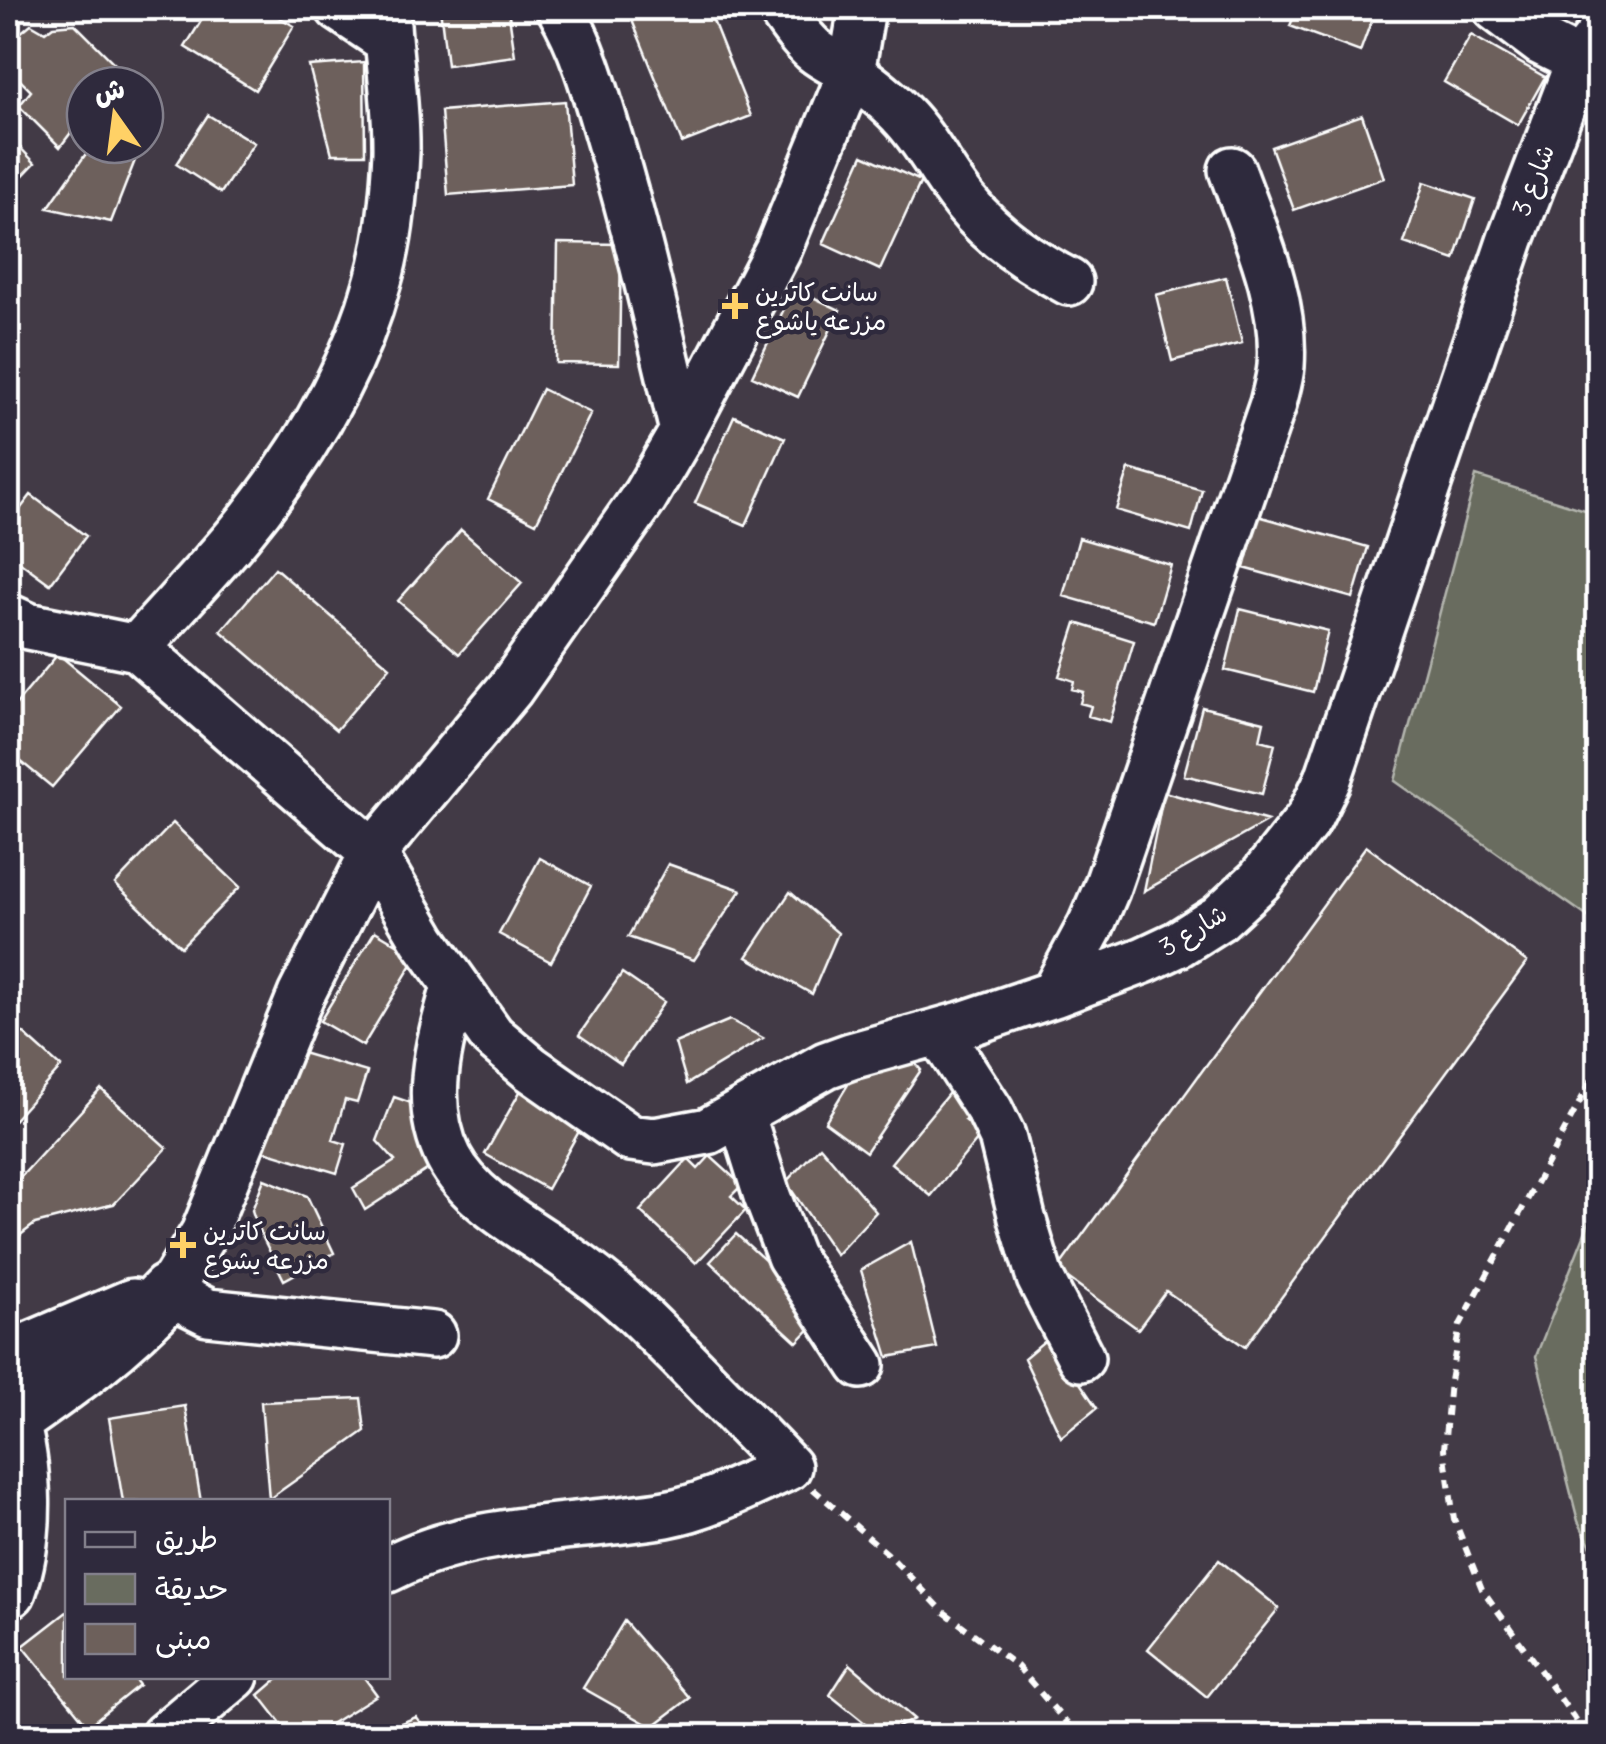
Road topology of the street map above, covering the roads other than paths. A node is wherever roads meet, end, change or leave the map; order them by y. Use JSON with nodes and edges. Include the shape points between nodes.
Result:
{"nodes":[{"id":1,"x":339,"y":8,"type":"edge"},
{"id":2,"x":560,"y":8,"type":"edge"},
{"id":3,"x":780,"y":8,"type":"edge"},
{"id":4,"x":862,"y":8,"type":"edge"},
{"id":5,"x":1496,"y":8,"type":"edge"},
{"id":6,"x":387,"y":24,"type":"edge"},
{"id":7,"x":1589,"y":49,"type":"edge"},
{"id":8,"x":851,"y":73,"type":"junction"},
{"id":9,"x":1232,"y":170,"type":"dead end"},
{"id":10,"x":1069,"y":282,"type":"dead end"},
{"id":11,"x":683,"y":430,"type":"junction"},
{"id":12,"x":8,"y":618,"type":"edge"},
{"id":13,"x":137,"y":648,"type":"junction"},
{"id":14,"x":372,"y":853,"type":"junction"},
{"id":15,"x":455,"y":986,"type":"junction"},
{"id":16,"x":1054,"y":994,"type":"junction"},
{"id":17,"x":939,"y":1032,"type":"junction"},
{"id":18,"x":741,"y":1113,"type":"junction"},
{"id":19,"x":168,"y":1292,"type":"junction"},
{"id":20,"x":433,"y":1335,"type":"dead end"},
{"id":21,"x":1081,"y":1358,"type":"dead end"},
{"id":22,"x":8,"y":1360,"type":"edge"},
{"id":23,"x":860,"y":1365,"type":"dead end"},
{"id":24,"x":8,"y":1418,"type":"edge"},
{"id":25,"x":390,"y":1568,"type":"edge"},
{"id":26,"x":8,"y":1590,"type":"edge"},
{"id":27,"x":231,"y":1679,"type":"edge"},
{"id":28,"x":164,"y":1736,"type":"edge"}],
"edges":[{"from":1,"to":6,"type":"street"},
{"from":2,"to":11,"type":"street","via":[[592,79],[616,160]]},
{"from":3,"to":8,"type":"street","via":[[811,48]]},
{"from":4,"to":8,"type":"street"},
{"from":5,"to":7,"type":"street","via":[[1541,42]]},
{"from":6,"to":13,"type":"street","via":[[396,152],[389,230],[346,368],[288,468]]},
{"from":7,"to":16,"type":"street","name":"شارع 3","via":[[1511,239],[1309,818],[1260,880],[1202,931]]},
{"from":8,"to":10,"type":"street","via":[[902,114],[980,218]]},
{"from":8,"to":11,"type":"street","via":[[778,250]]},
{"from":9,"to":16,"type":"street","via":[[1277,309],[1281,367],[1106,890]]},
{"from":11,"to":14,"type":"street","via":[[510,690]]},
{"from":12,"to":13,"type":"street"},
{"from":13,"to":14,"type":"street","name":"شارع 3"},
{"from":14,"to":15,"type":"street","name":"شارع 3"},
{"from":14,"to":19,"type":"street","via":[[301,995],[204,1233]]},
{"from":15,"to":18,"type":"street","name":"شارع 3","via":[[517,1058],[630,1138],[654,1141],[708,1131]]},
{"from":15,"to":25,"type":"street","via":[[434,1099],[439,1133],[457,1172],[633,1310],[788,1467],[667,1514],[493,1534]]},
{"from":16,"to":17,"type":"street","name":"شارع 3"},
{"from":17,"to":18,"type":"street","name":"شارع 3","via":[[826,1066]]},
{"from":17,"to":21,"type":"street","via":[[1002,1136],[1040,1278]]},
{"from":18,"to":23,"type":"street","via":[[790,1256]]},
{"from":19,"to":20,"type":"street","via":[[208,1312]]},
{"from":19,"to":22,"type":"highway"},
{"from":19,"to":24,"type":"highway","via":[[70,1380]]},
{"from":24,"to":26,"type":"highway","via":[[22,1518]]},
{"from":27,"to":28,"type":"street"}]}
